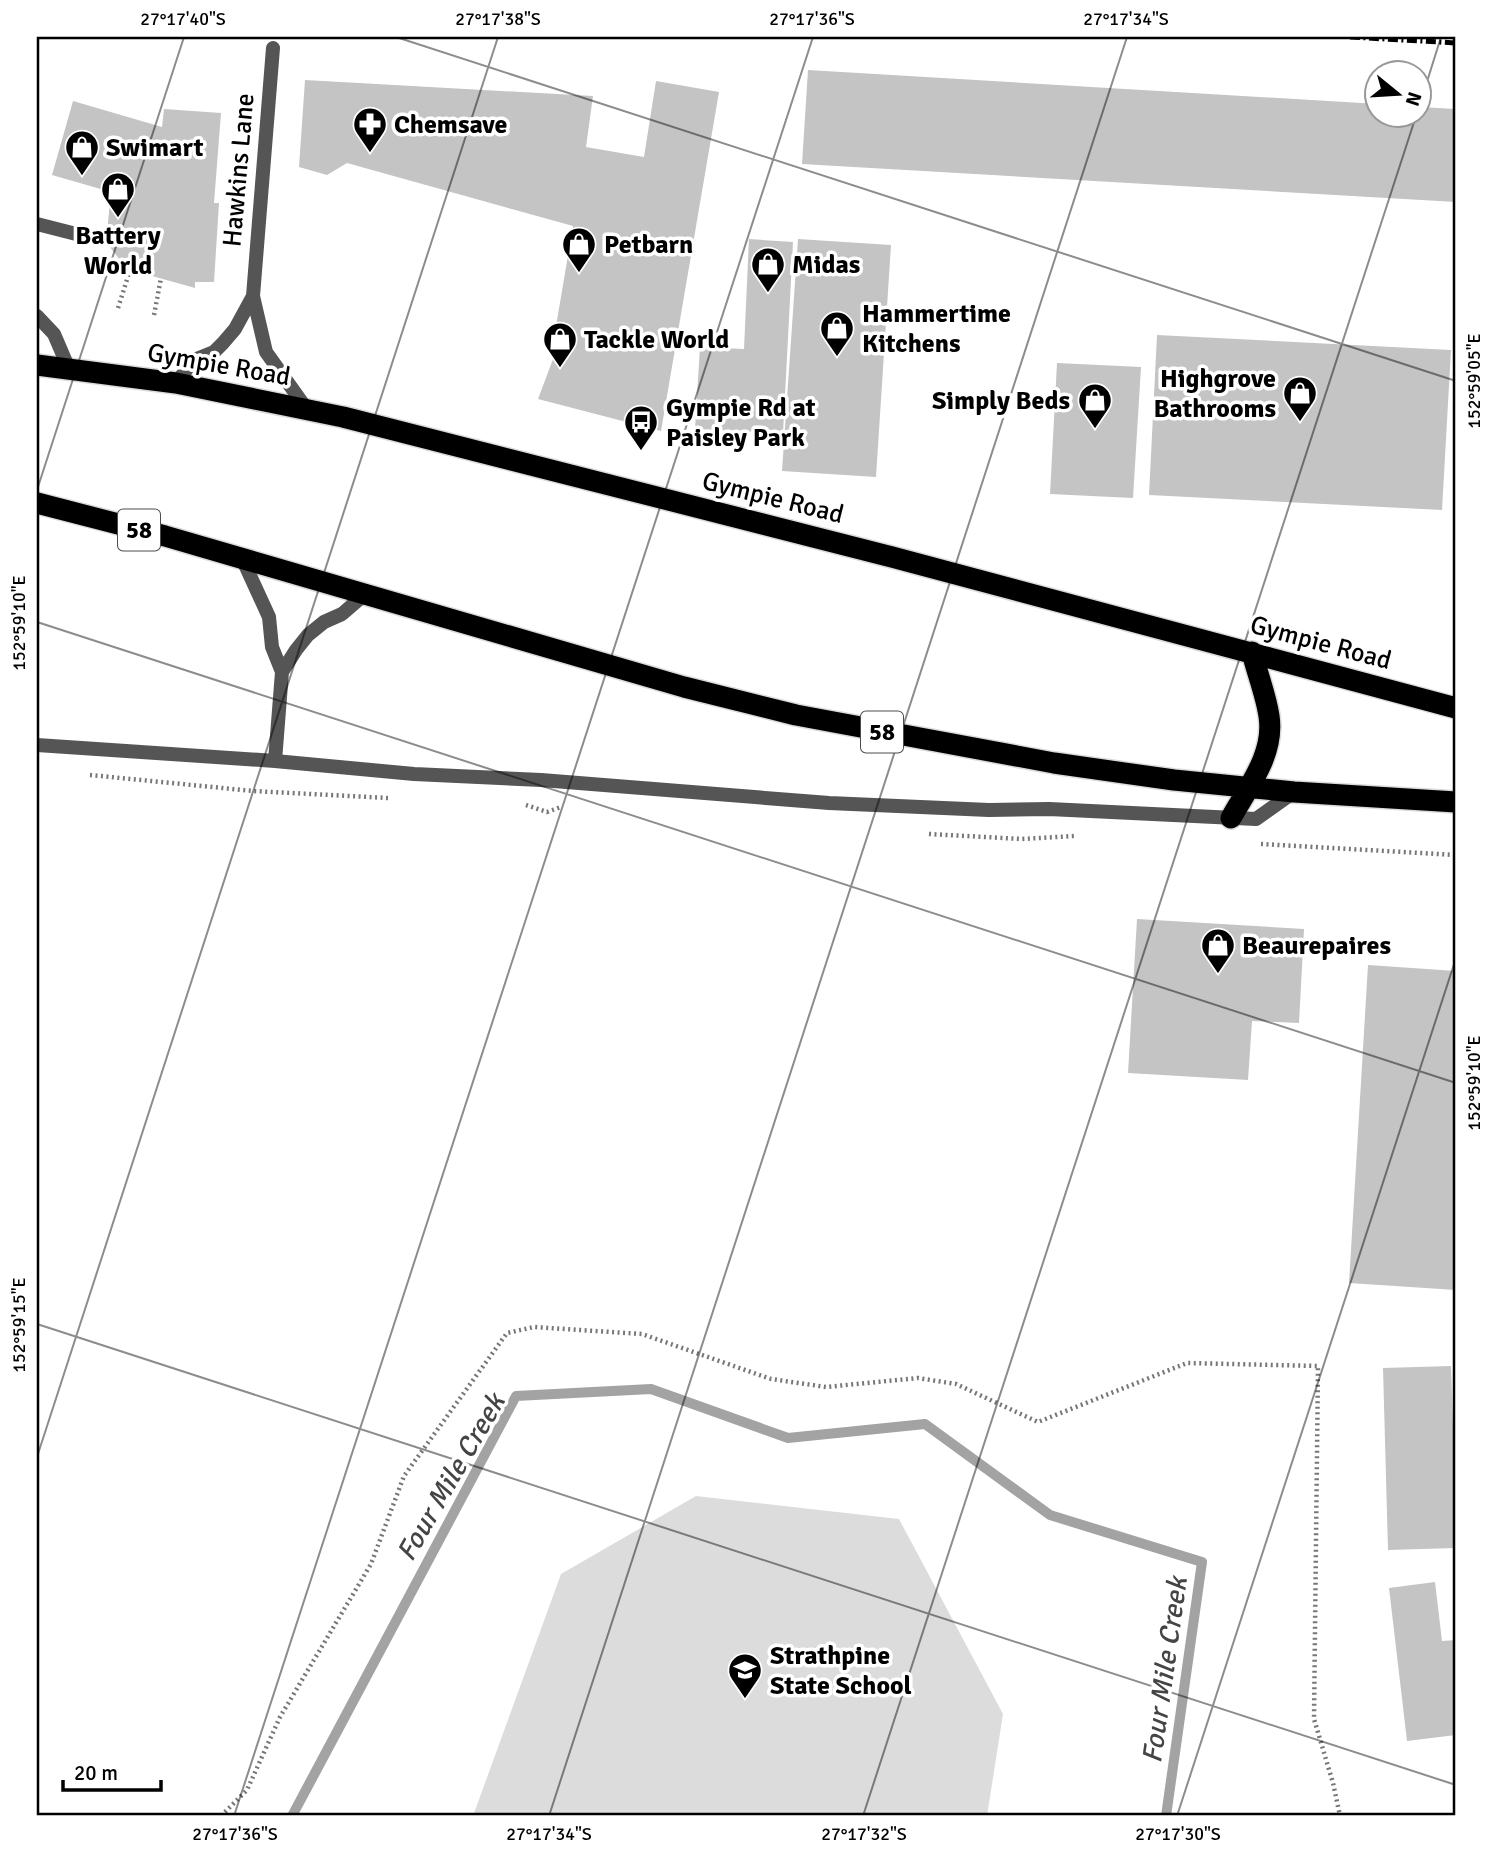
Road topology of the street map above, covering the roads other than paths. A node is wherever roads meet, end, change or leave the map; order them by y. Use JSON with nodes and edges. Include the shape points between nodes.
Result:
{"nodes":[{"id":1,"x":273,"y":48,"type":"dead end"},
{"id":2,"x":37,"y":224,"type":"edge"},
{"id":3,"x":84,"y":236,"type":"dead end"},
{"id":4,"x":253,"y":296,"type":"junction"},
{"id":5,"x":37,"y":316,"type":"edge"},
{"id":6,"x":37,"y":365,"type":"edge"},
{"id":7,"x":69,"y":369,"type":"junction"},
{"id":8,"x":176,"y":383,"type":"junction"},
{"id":9,"x":306,"y":408,"type":"junction"},
{"id":10,"x":37,"y":503,"type":"edge"},
{"id":11,"x":242,"y":558,"type":"junction"},
{"id":12,"x":364,"y":595,"type":"junction"},
{"id":13,"x":1252,"y":652,"type":"junction"},
{"id":14,"x":282,"y":673,"type":"junction"},
{"id":15,"x":1456,"y":708,"type":"edge"},
{"id":16,"x":37,"y":745,"type":"edge"},
{"id":17,"x":275,"y":761,"type":"junction"},
{"id":18,"x":1248,"y":788,"type":"junction"},
{"id":19,"x":1294,"y":792,"type":"junction"},
{"id":20,"x":1456,"y":803,"type":"edge"},
{"id":21,"x":1231,"y":818,"type":"junction"}],
"edges":[{"from":1,"to":4,"type":"street","name":"Hawkins Lane"},
{"from":2,"to":3,"type":"street"},
{"from":4,"to":8,"type":"street","name":"Hawkins Lane","via":[[223,344],[194,360]]},
{"from":4,"to":9,"type":"street","name":"Hawkins Lane","via":[[266,352]]},
{"from":5,"to":7,"type":"street","via":[[54,334]]},
{"from":6,"to":7,"type":"highway","name":"Gympie Road"},
{"from":7,"to":8,"type":"highway","name":"Gympie Road"},
{"from":8,"to":9,"type":"highway","name":"Gympie Road"},
{"from":9,"to":13,"type":"highway","name":"Gympie Road"},
{"from":10,"to":11,"type":"highway","number":"58"},
{"from":11,"to":12,"type":"highway","number":"58"},
{"from":11,"to":14,"type":"street","via":[[269,617],[272,647]]},
{"from":12,"to":14,"type":"street","via":[[308,635]]},
{"from":12,"to":18,"type":"highway","number":"58","via":[[796,715],[1054,763]]},
{"from":13,"to":15,"type":"highway","name":"Gympie Road"},
{"from":13,"to":18,"type":"highway","via":[[1270,734],[1267,751]]},
{"from":14,"to":17,"type":"street"},
{"from":16,"to":17,"type":"street"},
{"from":17,"to":21,"type":"street","via":[[829,803]]},
{"from":18,"to":19,"type":"highway","number":"58"},
{"from":18,"to":21,"type":"highway"},
{"from":19,"to":20,"type":"highway","number":"58"},
{"from":19,"to":21,"type":"street","via":[[1256,818]]}]}
